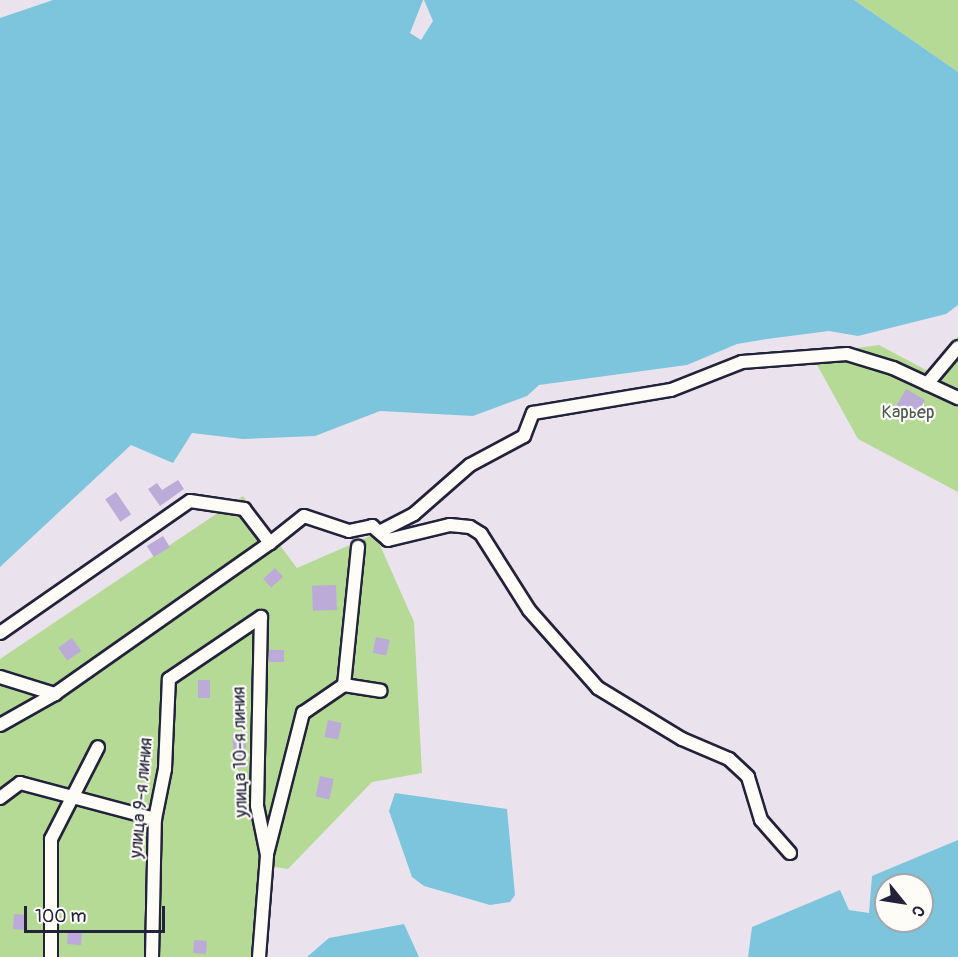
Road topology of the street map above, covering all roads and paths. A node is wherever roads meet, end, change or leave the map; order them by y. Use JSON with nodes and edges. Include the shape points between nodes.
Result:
{"nodes":[{"id":1,"x":958,"y":347,"type":"edge"},
{"id":2,"x":927,"y":384,"type":"junction"},
{"id":3,"x":958,"y":399,"type":"edge"},
{"id":4,"x":381,"y":531,"type":"junction"},
{"id":5,"x":270,"y":543,"type":"junction"},
{"id":6,"x":358,"y":546,"type":"dead end"},
{"id":7,"x":0,"y":633,"type":"edge"},
{"id":8,"x":0,"y":677,"type":"edge"},
{"id":9,"x":169,"y":679,"type":"joint"},
{"id":10,"x":344,"y":685,"type":"junction"},
{"id":11,"x":381,"y":691,"type":"dead end"},
{"id":12,"x":55,"y":694,"type":"junction"},
{"id":13,"x":0,"y":725,"type":"edge"},
{"id":14,"x":98,"y":747,"type":"dead end"},
{"id":15,"x":74,"y":797,"type":"junction"},
{"id":16,"x":0,"y":798,"type":"edge"},
{"id":17,"x":155,"y":819,"type":"junction"},
{"id":18,"x":790,"y":853,"type":"dead end"},
{"id":19,"x":267,"y":855,"type":"junction"},
{"id":20,"x":51,"y":957,"type":"edge"},
{"id":21,"x":152,"y":957,"type":"edge"},
{"id":22,"x":259,"y":957,"type":"edge"}],
"edges":[{"from":1,"to":2,"type":"street"},
{"from":2,"to":3,"type":"street"},
{"from":2,"to":4,"type":"street","via":[[847,354],[804,361],[766,358],[671,390],[533,414],[524,436],[470,465],[414,514]]},
{"from":4,"to":5,"type":"street","via":[[372,526],[349,531],[304,516]]},
{"from":4,"to":18,"type":"street","via":[[388,540],[450,525],[481,534],[528,610],[598,688],[682,738],[729,759],[748,777],[761,819]]},
{"from":5,"to":7,"type":"street","via":[[244,509],[190,501]]},
{"from":5,"to":12,"type":"street"},
{"from":6,"to":10,"type":"street"},
{"from":8,"to":12,"type":"street"},
{"from":9,"to":17,"type":"street","name":"улица 9-я линия","via":[[165,769]]},
{"from":9,"to":19,"type":"street","name":"улица 10-я линия","via":[[261,617],[257,806]]},
{"from":10,"to":11,"type":"street"},
{"from":10,"to":19,"type":"street","via":[[303,712]]},
{"from":12,"to":13,"type":"street"},
{"from":14,"to":15,"type":"street"},
{"from":15,"to":16,"type":"street","via":[[20,783]]},
{"from":15,"to":17,"type":"street"},
{"from":15,"to":20,"type":"street","via":[[51,839]]},
{"from":17,"to":21,"type":"street","name":"улица 9-я линия"},
{"from":19,"to":22,"type":"street","name":"улица 10-я линия"}]}
